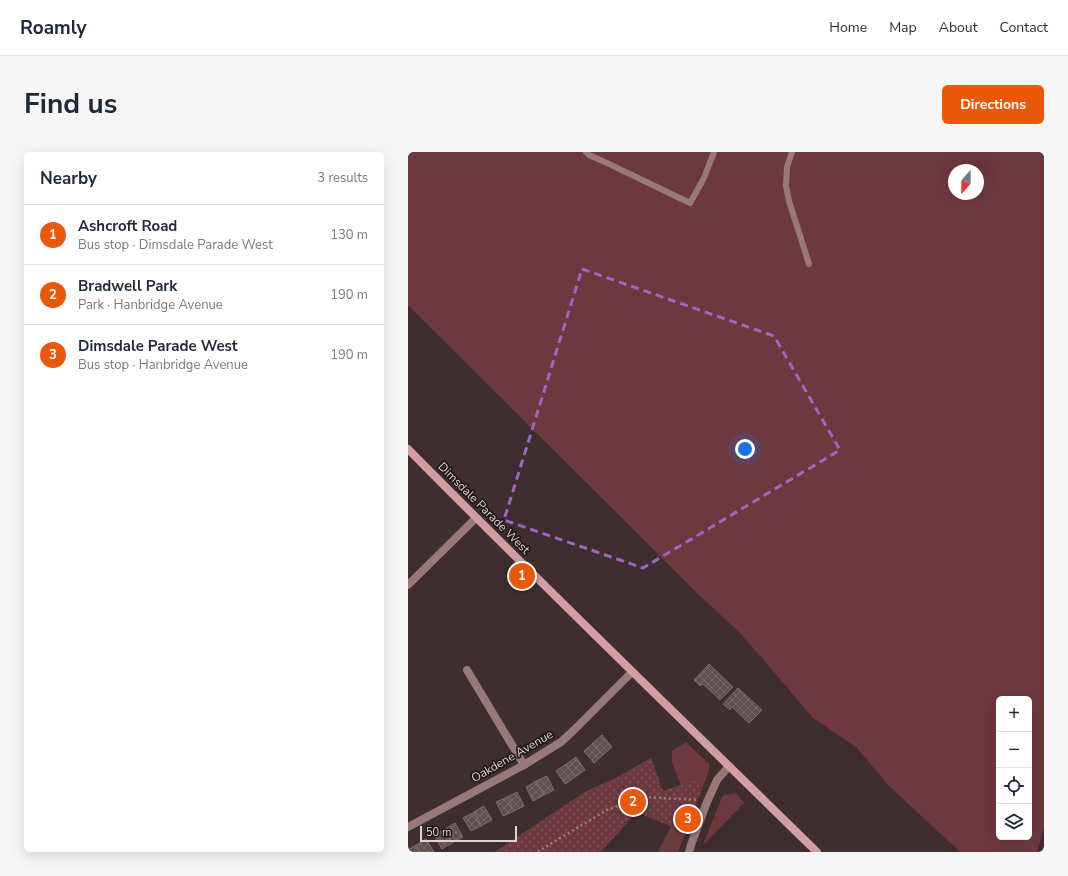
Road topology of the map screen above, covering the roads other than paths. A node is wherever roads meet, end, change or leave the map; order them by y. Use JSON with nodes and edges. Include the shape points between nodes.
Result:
{"nodes":[{"id":1,"x":586,"y":152,"type":"edge"},
{"id":2,"x":714,"y":152,"type":"edge"},
{"id":3,"x":792,"y":152,"type":"edge"},
{"id":4,"x":809,"y":264,"type":"dead end"},
{"id":5,"x":408,"y":449,"type":"edge"},
{"id":6,"x":476,"y":518,"type":"junction"},
{"id":7,"x":408,"y":585,"type":"edge"},
{"id":8,"x":467,"y":670,"type":"dead end"},
{"id":9,"x":632,"y":672,"type":"junction"},
{"id":10,"x":524,"y":765,"type":"junction"},
{"id":11,"x":728,"y":766,"type":"junction"},
{"id":12,"x":408,"y":827,"type":"edge"},
{"id":13,"x":689,"y":852,"type":"edge"},
{"id":14,"x":817,"y":852,"type":"edge"}],
"edges":[{"from":1,"to":2,"type":"lane","via":[[690,203],[704,178]]},
{"from":3,"to":4,"type":"lane","via":[[787,167],[786,186]]},
{"from":5,"to":6,"type":"main road","name":"Dimsdale Parade West"},
{"from":6,"to":7,"type":"street"},
{"from":6,"to":9,"type":"main road","name":"Dimsdale Parade West"},
{"from":8,"to":10,"type":"street"},
{"from":9,"to":10,"type":"street","name":"Oakdene Avenue","via":[[561,742]]},
{"from":9,"to":11,"type":"main road","name":"Dimsdale Parade West"},
{"from":10,"to":12,"type":"street","name":"Oakdene Avenue"},
{"from":11,"to":13,"type":"street","via":[[717,780],[707,802]]},
{"from":11,"to":14,"type":"main road","name":"Dimsdale Parade West"}]}
